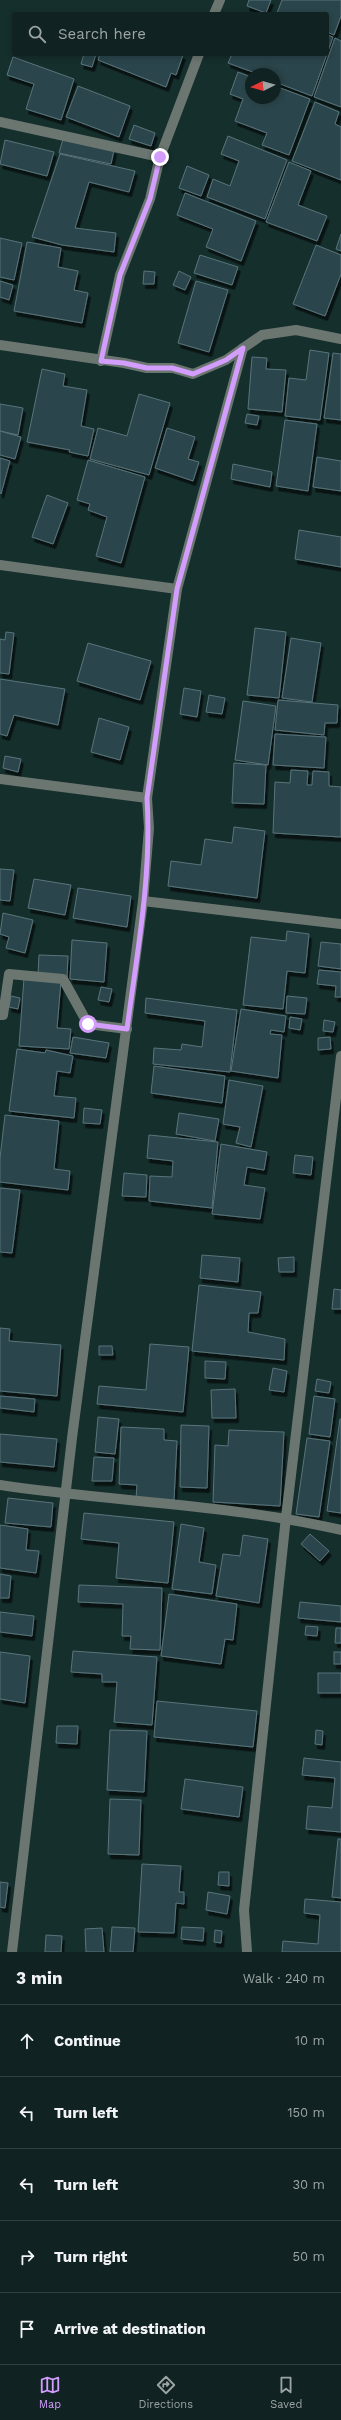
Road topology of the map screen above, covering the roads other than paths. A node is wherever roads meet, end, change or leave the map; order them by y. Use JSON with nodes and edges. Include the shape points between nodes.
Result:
{"nodes":[{"id":1,"x":220,"y":0,"type":"edge"},
{"id":2,"x":215,"y":12,"type":"edge"},
{"id":3,"x":198,"y":56,"type":"edge"},
{"id":4,"x":0,"y":122,"type":"edge"},
{"id":5,"x":160,"y":157,"type":"junction"},
{"id":6,"x":341,"y":339,"type":"edge"},
{"id":7,"x":0,"y":345,"type":"edge"},
{"id":8,"x":243,"y":348,"type":"junction"},
{"id":9,"x":101,"y":361,"type":"junction"},
{"id":10,"x":0,"y":565,"type":"edge"},
{"id":11,"x":177,"y":589,"type":"junction"},
{"id":12,"x":0,"y":779,"type":"edge"},
{"id":13,"x":147,"y":798,"type":"junction"},
{"id":14,"x":143,"y":901,"type":"junction"},
{"id":15,"x":341,"y":924,"type":"edge"},
{"id":16,"x":0,"y":1015,"type":"edge"},
{"id":17,"x":127,"y":1029,"type":"junction"},
{"id":18,"x":341,"y":1056,"type":"edge"},
{"id":19,"x":0,"y":1485,"type":"edge"},
{"id":20,"x":65,"y":1494,"type":"junction"},
{"id":21,"x":286,"y":1517,"type":"junction"},
{"id":22,"x":341,"y":1530,"type":"edge"},
{"id":23,"x":12,"y":1952,"type":"edge"},
{"id":24,"x":246,"y":1952,"type":"edge"}],
"edges":[{"from":1,"to":2,"type":"street"},
{"from":3,"to":5,"type":"street"},
{"from":4,"to":5,"type":"street"},
{"from":5,"to":9,"type":"street","via":[[150,199],[120,275]]},
{"from":6,"to":8,"type":"street","via":[[296,330],[262,335]]},
{"from":7,"to":9,"type":"street"},
{"from":8,"to":9,"type":"street","via":[[226,360],[193,374],[172,368],[147,368]]},
{"from":8,"to":11,"type":"street"},
{"from":10,"to":11,"type":"street"},
{"from":11,"to":13,"type":"street"},
{"from":12,"to":13,"type":"street"},
{"from":13,"to":14,"type":"street","via":[[149,828]]},
{"from":14,"to":15,"type":"street"},
{"from":14,"to":17,"type":"street"},
{"from":16,"to":17,"type":"street","via":[[3,1015],[9,974],[63,979],[88,1024]]},
{"from":17,"to":20,"type":"street"},
{"from":18,"to":21,"type":"street"},
{"from":19,"to":20,"type":"street"},
{"from":20,"to":21,"type":"street"},
{"from":20,"to":23,"type":"street"},
{"from":21,"to":22,"type":"street"},
{"from":21,"to":24,"type":"street","via":[[244,1910]]}]}
